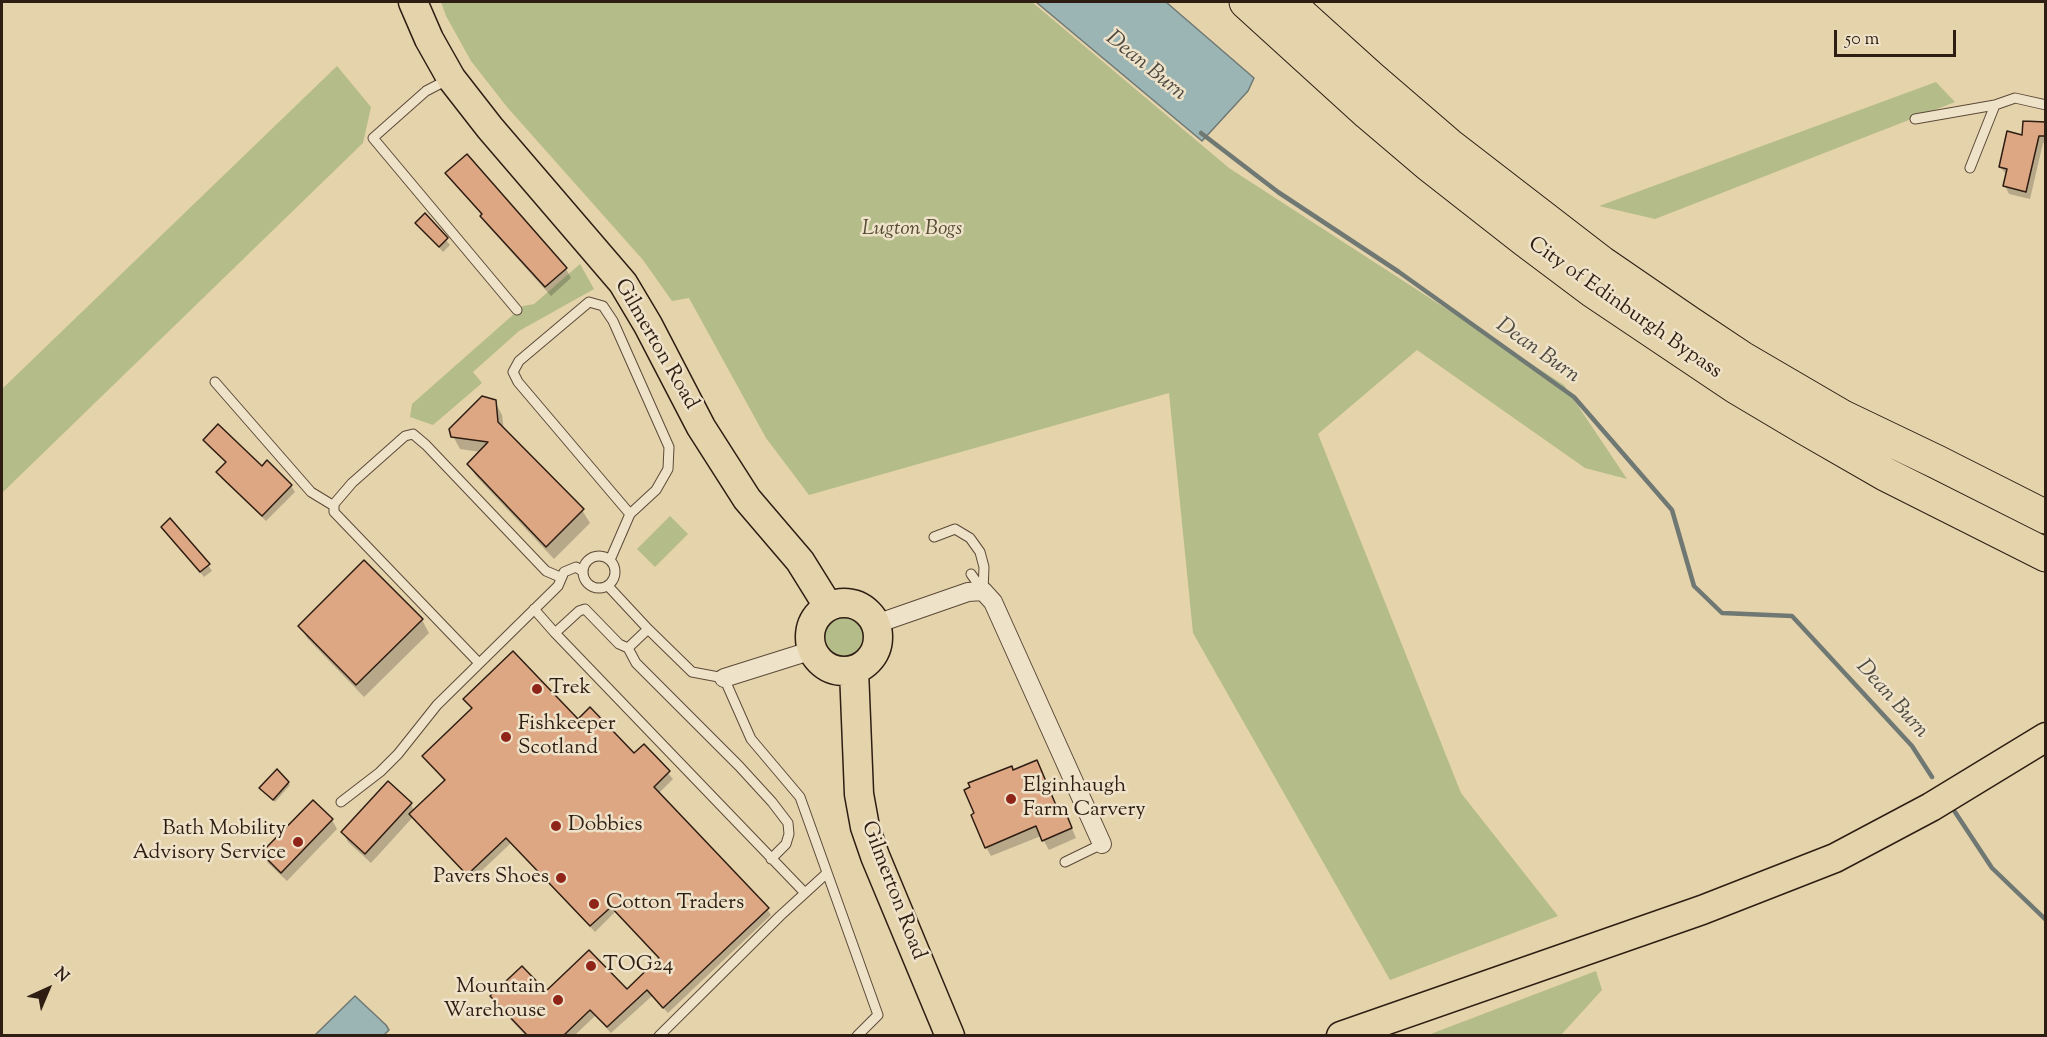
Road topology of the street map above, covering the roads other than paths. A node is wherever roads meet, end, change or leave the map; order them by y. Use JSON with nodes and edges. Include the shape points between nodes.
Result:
{"nodes":[{"id":1,"x":413,"y":2,"type":"edge"},
{"id":2,"x":1246,"y":2,"type":"edge"},
{"id":3,"x":1287,"y":2,"type":"edge"},
{"id":4,"x":451,"y":78,"type":"junction"},
{"id":5,"x":1995,"y":105,"type":"junction"},
{"id":6,"x":2046,"y":105,"type":"edge"},
{"id":7,"x":1915,"y":119,"type":"dead end"},
{"id":8,"x":1970,"y":168,"type":"dead end"},
{"id":9,"x":517,"y":310,"type":"dead end"},
{"id":10,"x":215,"y":382,"type":"dead end"},
{"id":11,"x":334,"y":506,"type":"junction"},
{"id":12,"x":630,"y":514,"type":"junction"},
{"id":13,"x":2046,"y":517,"type":"edge"},
{"id":14,"x":934,"y":537,"type":"dead end"},
{"id":15,"x":2046,"y":555,"type":"edge"},
{"id":16,"x":610,"y":560,"type":"junction"},
{"id":17,"x":582,"y":571,"type":"junction"},
{"id":18,"x":971,"y":574,"type":"dead end"},
{"id":19,"x":562,"y":576,"type":"junction"},
{"id":20,"x":608,"y":586,"type":"junction"},
{"id":21,"x":982,"y":591,"type":"junction"},
{"id":22,"x":828,"y":606,"type":"junction"},
{"id":23,"x":534,"y":609,"type":"junction"},
{"id":24,"x":876,"y":624,"type":"junction"},
{"id":25,"x":648,"y":629,"type":"junction"},
{"id":26,"x":555,"y":633,"type":"junction"},
{"id":27,"x":628,"y":648,"type":"junction"},
{"id":28,"x":813,"y":650,"type":"junction"},
{"id":29,"x":479,"y":663,"type":"junction"},
{"id":30,"x":854,"y":669,"type":"junction"},
{"id":31,"x":724,"y":678,"type":"junction"},
{"id":32,"x":2045,"y":737,"type":"edge"},
{"id":33,"x":341,"y":802,"type":"dead end"},
{"id":34,"x":1102,"y":844,"type":"joint"},
{"id":35,"x":771,"y":859,"type":"junction"},
{"id":36,"x":1065,"y":862,"type":"dead end"},
{"id":37,"x":827,"y":873,"type":"junction"},
{"id":38,"x":805,"y":893,"type":"junction"},
{"id":39,"x":659,"y":1035,"type":"edge"},
{"id":40,"x":857,"y":1035,"type":"edge"},
{"id":41,"x":950,"y":1035,"type":"edge"},
{"id":42,"x":1341,"y":1035,"type":"edge"}],
"edges":[{"from":1,"to":4,"type":"main road","name":"Gilmerton Road"},
{"from":2,"to":15,"type":"highway","name":"City of Edinburgh Bypass","via":[[1428,164],[1593,291],[1736,387],[1805,428],[1885,474]]},
{"from":3,"to":13,"type":"highway","name":"City of Edinburgh Bypass","via":[[1449,145],[1602,263],[1688,322],[1843,417]]},
{"from":4,"to":9,"type":"lane","via":[[426,91],[373,138]]},
{"from":4,"to":22,"type":"main road","name":"Gilmerton Road","via":[[623,283],[701,428],[747,499],[800,561]]},
{"from":5,"to":6,"type":"lane","via":[[2015,98]]},
{"from":5,"to":7,"type":"lane"},
{"from":5,"to":8,"type":"lane"},
{"from":10,"to":11,"type":"lane","via":[[311,492]]},
{"from":11,"to":19,"type":"lane","via":[[352,483],[405,436],[413,434],[546,571]]},
{"from":11,"to":29,"type":"lane","via":[[334,512]]},
{"from":12,"to":12,"type":"lane","via":[[656,490],[668,470],[669,447],[613,321],[603,306],[589,302],[519,361],[513,372]]},
{"from":12,"to":16,"type":"lane"},
{"from":14,"to":21,"type":"lane","via":[[955,530],[970,538],[984,567]]},
{"from":16,"to":17,"type":"lane","via":[[595,556],[586,561]]},
{"from":16,"to":20,"type":"lane","via":[[615,573]]},
{"from":17,"to":19,"type":"lane","via":[[570,568]]},
{"from":17,"to":20,"type":"lane","via":[[588,585],[598,589]]},
{"from":18,"to":21,"type":"lane"},
{"from":19,"to":23,"type":"lane","via":[[558,586]]},
{"from":20,"to":25,"type":"lane"},
{"from":21,"to":24,"type":"street","via":[[968,592]]},
{"from":21,"to":34,"type":"street","via":[[993,602]]},
{"from":22,"to":24,"type":"main road","via":[[850,603],[861,607]]},
{"from":22,"to":28,"type":"main road","via":[[810,630]]},
{"from":23,"to":26,"type":"lane"},
{"from":23,"to":29,"type":"lane"},
{"from":24,"to":30,"type":"main road","via":[[877,647],[872,657]]},
{"from":25,"to":27,"type":"lane"},
{"from":25,"to":31,"type":"lane","via":[[692,672]]},
{"from":26,"to":27,"type":"lane","via":[[585,609],[619,644]]},
{"from":26,"to":35,"type":"lane"},
{"from":27,"to":35,"type":"lane","via":[[636,663],[746,773],[788,823],[786,844]]},
{"from":28,"to":30,"type":"main road","via":[[834,669]]},
{"from":28,"to":31,"type":"street"},
{"from":29,"to":33,"type":"lane","via":[[437,705],[398,754]]},
{"from":30,"to":41,"type":"main road","name":"Gilmerton Road","via":[[860,794],[866,827]]},
{"from":31,"to":37,"type":"lane","via":[[751,739],[800,797]]},
{"from":32,"to":42,"type":"main road","via":[[1930,807],[1835,858],[1691,914]]},
{"from":34,"to":36,"type":"lane"},
{"from":35,"to":38,"type":"lane"},
{"from":37,"to":38,"type":"lane"},
{"from":37,"to":40,"type":"lane","via":[[878,1015]]},
{"from":38,"to":39,"type":"lane"}]}
